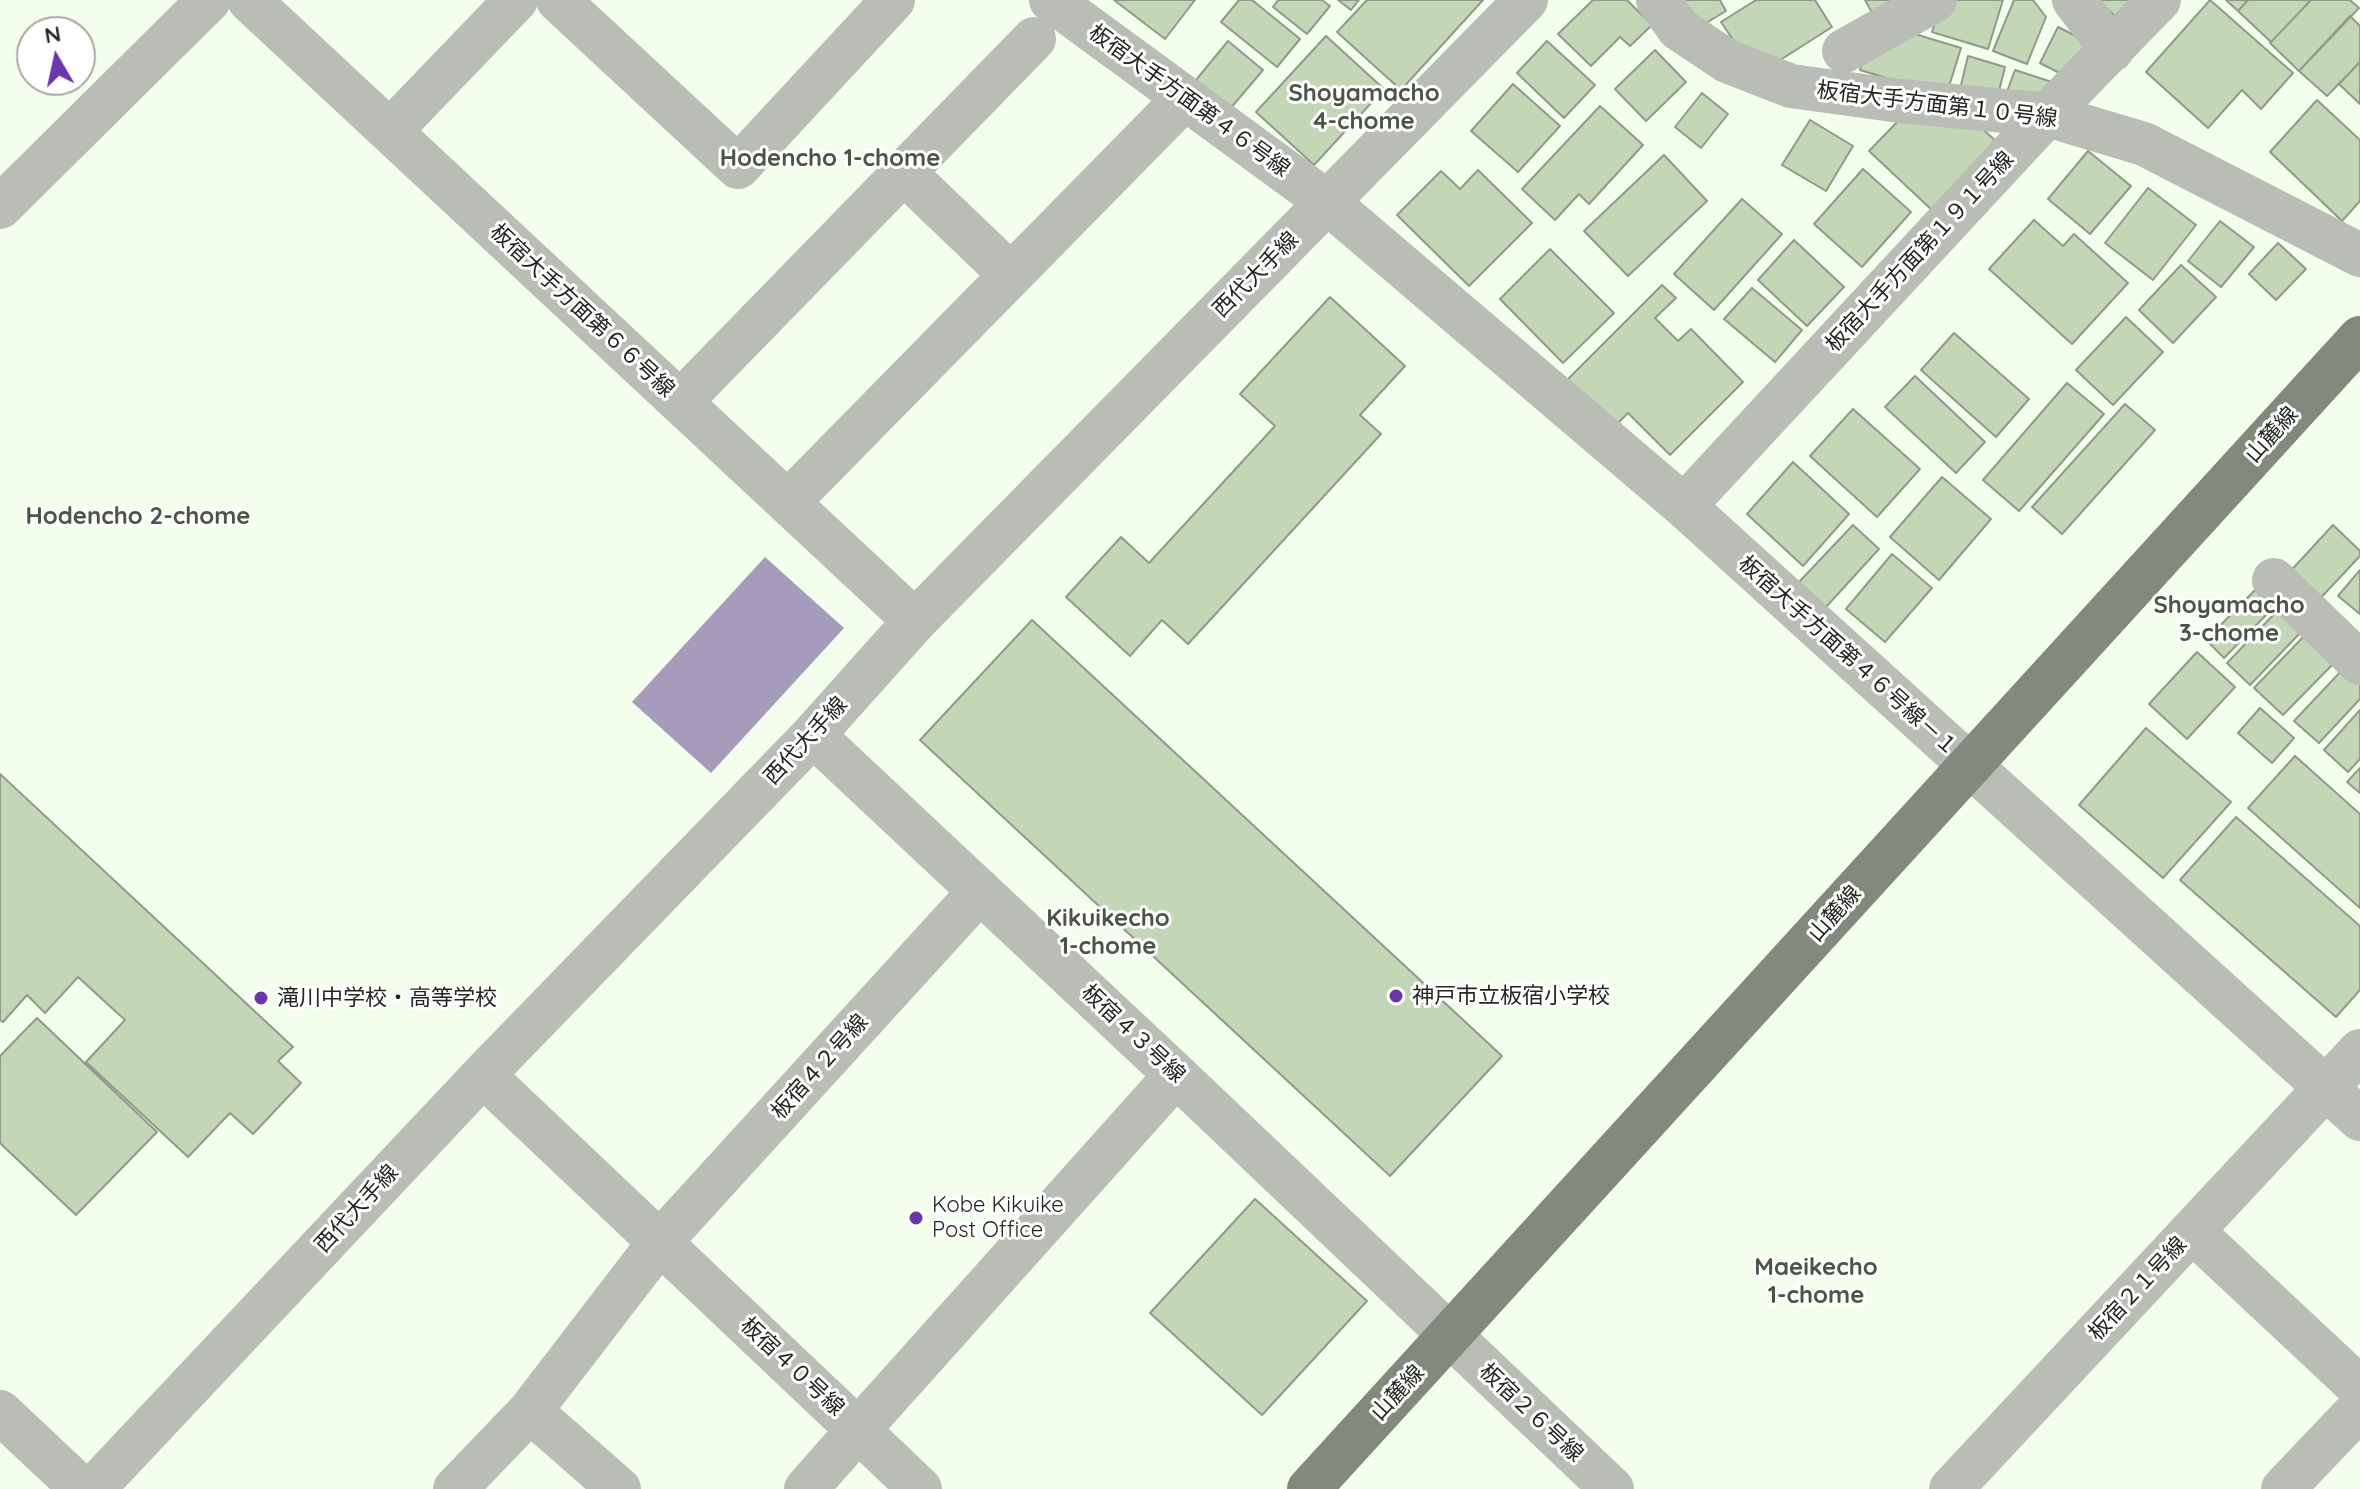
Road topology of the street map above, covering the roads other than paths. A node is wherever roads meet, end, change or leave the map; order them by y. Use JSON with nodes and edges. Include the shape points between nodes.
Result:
{"nodes":[{"id":1,"x":249,"y":0,"type":"edge"},
{"id":2,"x":516,"y":0,"type":"edge"},
{"id":3,"x":893,"y":0,"type":"edge"},
{"id":4,"x":1051,"y":0,"type":"edge"},
{"id":5,"x":1526,"y":0,"type":"edge"},
{"id":6,"x":1659,"y":0,"type":"edge"},
{"id":7,"x":1935,"y":0,"type":"edge"},
{"id":8,"x":2074,"y":0,"type":"edge"},
{"id":9,"x":2159,"y":0,"type":"edge"},
{"id":10,"x":206,"y":1,"type":"edge"},
{"id":11,"x":564,"y":2,"type":"edge"},
{"id":12,"x":1034,"y":39,"type":"dead end"},
{"id":13,"x":2112,"y":50,"type":"junction"},
{"id":14,"x":1844,"y":51,"type":"dead end"},
{"id":15,"x":1185,"y":98,"type":"junction"},
{"id":16,"x":2047,"y":115,"type":"junction"},
{"id":17,"x":390,"y":131,"type":"junction"},
{"id":18,"x":921,"y":189,"type":"dead end"},
{"id":19,"x":1327,"y":202,"type":"junction"},
{"id":20,"x":0,"y":207,"type":"edge"},
{"id":21,"x":2360,"y":255,"type":"edge"},
{"id":22,"x":1011,"y":275,"type":"junction"},
{"id":23,"x":2360,"y":338,"type":"edge"},
{"id":24,"x":680,"y":402,"type":"junction"},
{"id":25,"x":788,"y":502,"type":"junction"},
{"id":26,"x":1684,"y":506,"type":"junction"},
{"id":27,"x":2274,"y":580,"type":"dead end"},
{"id":28,"x":915,"y":621,"type":"junction"},
{"id":29,"x":2360,"y":663,"type":"edge"},
{"id":30,"x":813,"y":735,"type":"junction"},
{"id":31,"x":1969,"y":767,"type":"junction"},
{"id":32,"x":980,"y":891,"type":"junction"},
{"id":33,"x":2360,"y":1051,"type":"edge"},
{"id":34,"x":483,"y":1075,"type":"junction"},
{"id":35,"x":1176,"y":1075,"type":"junction"},
{"id":36,"x":2325,"y":1088,"type":"junction"},
{"id":37,"x":2360,"y":1119,"type":"edge"},
{"id":38,"x":2192,"y":1231,"type":"junction"},
{"id":39,"x":659,"y":1243,"type":"junction"},
{"id":40,"x":1450,"y":1337,"type":"junction"},
{"id":41,"x":2360,"y":1388,"type":"edge"},
{"id":42,"x":2360,"y":1408,"type":"edge"},
{"id":43,"x":530,"y":1411,"type":"junction"},
{"id":44,"x":0,"y":1412,"type":"edge"},
{"id":45,"x":858,"y":1430,"type":"junction"},
{"id":46,"x":82,"y":1489,"type":"edge"},
{"id":47,"x":93,"y":1489,"type":"edge"},
{"id":48,"x":455,"y":1489,"type":"edge"},
{"id":49,"x":619,"y":1489,"type":"edge"},
{"id":50,"x":806,"y":1489,"type":"edge"},
{"id":51,"x":920,"y":1489,"type":"edge"},
{"id":52,"x":1309,"y":1489,"type":"edge"},
{"id":53,"x":1612,"y":1489,"type":"edge"},
{"id":54,"x":1951,"y":1489,"type":"edge"},
{"id":55,"x":2283,"y":1489,"type":"edge"}],
"edges":[{"from":1,"to":17,"type":"street","name":"板宿大手方面第６６号線"},
{"from":2,"to":17,"type":"street"},
{"from":3,"to":11,"type":"street","via":[[738,167]]},
{"from":4,"to":15,"type":"street","name":"板宿大手方面第４６号線"},
{"from":5,"to":19,"type":"street","name":"西代大手線"},
{"from":6,"to":16,"type":"street","name":"板宿大手方面第１０号線","via":[[1679,29],[1727,61],[1791,86]]},
{"from":7,"to":14,"type":"street"},
{"from":8,"to":13,"type":"street"},
{"from":9,"to":13,"type":"street","name":"板宿大手方面第１９１号線"},
{"from":10,"to":20,"type":"street"},
{"from":12,"to":24,"type":"street"},
{"from":13,"to":16,"type":"street","name":"板宿大手方面第１９１号線"},
{"from":15,"to":19,"type":"street","name":"板宿大手方面第４６号線"},
{"from":15,"to":22,"type":"street"},
{"from":16,"to":21,"type":"street","name":"板宿大手方面第１０号線","via":[[2144,144]]},
{"from":16,"to":26,"type":"street","name":"板宿大手方面第１９１号線"},
{"from":17,"to":24,"type":"street","name":"板宿大手方面第６６号線"},
{"from":18,"to":22,"type":"street"},
{"from":19,"to":26,"type":"street","name":"板宿大手方面第４６号線－１"},
{"from":19,"to":28,"type":"street","name":"西代大手線"},
{"from":22,"to":25,"type":"street"},
{"from":23,"to":31,"type":"main road","name":"山麓線"},
{"from":24,"to":25,"type":"street","name":"板宿大手方面第６６号線"},
{"from":25,"to":28,"type":"street","name":"板宿大手方面第６６号線"},
{"from":26,"to":31,"type":"street","name":"板宿大手方面第４６号線－１"},
{"from":27,"to":29,"type":"street"},
{"from":28,"to":30,"type":"street","name":"西代大手線"},
{"from":30,"to":32,"type":"street","name":"板宿４３号線"},
{"from":30,"to":34,"type":"street","name":"西代大手線"},
{"from":31,"to":36,"type":"street","name":"板宿大手方面第４６号線－１"},
{"from":31,"to":40,"type":"main road","name":"山麓線"},
{"from":32,"to":35,"type":"street","name":"板宿４３号線"},
{"from":32,"to":39,"type":"street","name":"板宿４２号線"},
{"from":33,"to":36,"type":"street","name":"板宿２１号線"},
{"from":34,"to":39,"type":"street","name":"板宿４０号線"},
{"from":34,"to":47,"type":"street","name":"西代大手線"},
{"from":35,"to":40,"type":"street","name":"板宿４３号線"},
{"from":35,"to":45,"type":"street","name":"板宿４０号線"},
{"from":36,"to":37,"type":"street","name":"板宿大手方面第４６号線－１"},
{"from":36,"to":38,"type":"street","name":"板宿２１号線"},
{"from":38,"to":41,"type":"street"},
{"from":38,"to":54,"type":"street","name":"板宿２１号線"},
{"from":39,"to":43,"type":"street","name":"板宿４２号線"},
{"from":39,"to":45,"type":"street","name":"板宿４０号線"},
{"from":40,"to":52,"type":"main road","name":"山麓線"},
{"from":40,"to":53,"type":"street","name":"板宿２６号線"},
{"from":42,"to":55,"type":"street"},
{"from":43,"to":48,"type":"street","name":"板宿４２号線"},
{"from":43,"to":49,"type":"street"},
{"from":44,"to":46,"type":"street"},
{"from":45,"to":50,"type":"street"},
{"from":45,"to":51,"type":"street"}]}
